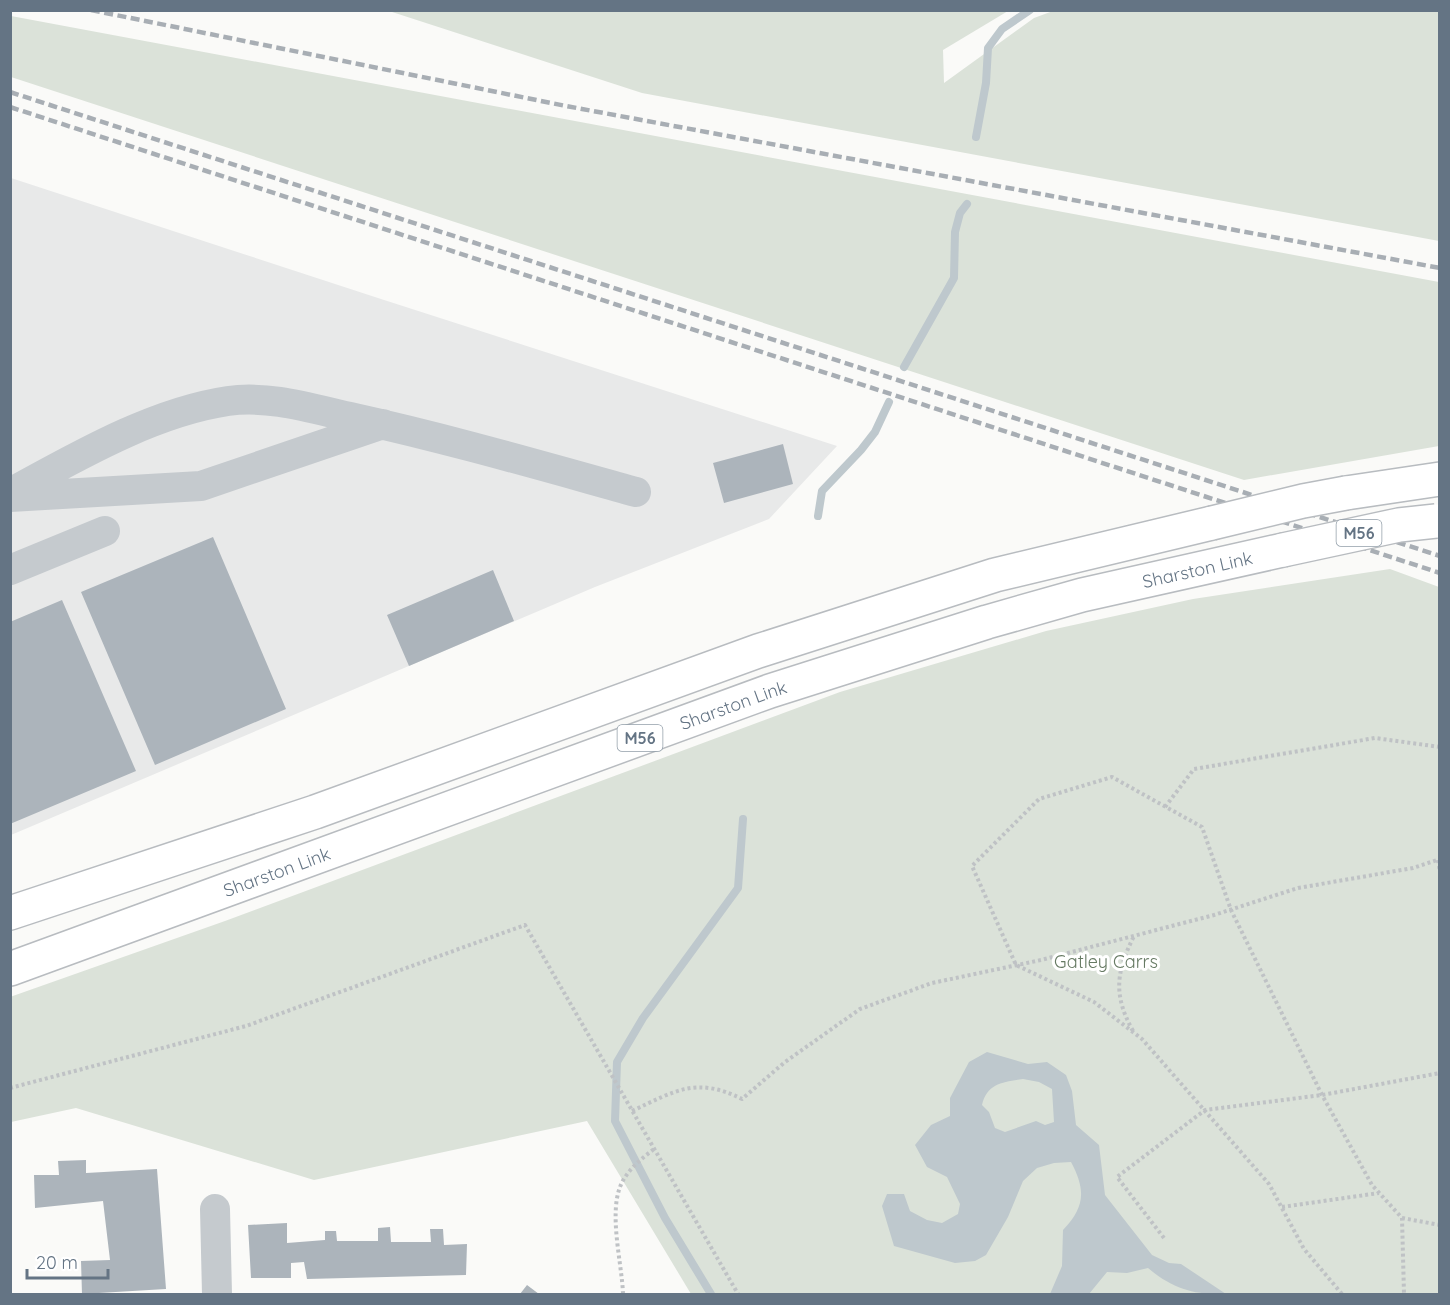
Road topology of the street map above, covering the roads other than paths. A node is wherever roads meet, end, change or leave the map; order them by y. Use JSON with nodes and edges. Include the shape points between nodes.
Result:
{"nodes":[{"id":1,"x":383,"y":424,"type":"junction"},
{"id":2,"x":1440,"y":479,"type":"edge"},
{"id":3,"x":636,"y":492,"type":"dead end"},
{"id":4,"x":10,"y":495,"type":"edge"},
{"id":5,"x":1438,"y":521,"type":"edge"},
{"id":6,"x":105,"y":531,"type":"dead end"},
{"id":7,"x":10,"y":570,"type":"edge"},
{"id":8,"x":10,"y":913,"type":"edge"},
{"id":9,"x":10,"y":969,"type":"edge"},
{"id":10,"x":215,"y":1209,"type":"dead end"},
{"id":11,"x":217,"y":1294,"type":"edge"}],
"edges":[{"from":1,"to":3,"type":"street"},
{"from":1,"to":4,"type":"street","via":[[201,486]]},
{"from":1,"to":4,"type":"street","via":[[281,402],[229,401],[168,417],[68,461]]},
{"from":2,"to":8,"type":"highway","number":"M56","bridge":true,"via":[[1303,501],[995,575],[758,651],[315,812]]},
{"from":5,"to":9,"type":"highway","name":"Sharston Link","number":"M56","bridge":true,"via":[[1399,525],[1283,550],[1071,598],[987,622],[770,691]]},
{"from":6,"to":7,"type":"street"},
{"from":10,"to":11,"type":"street"}]}
